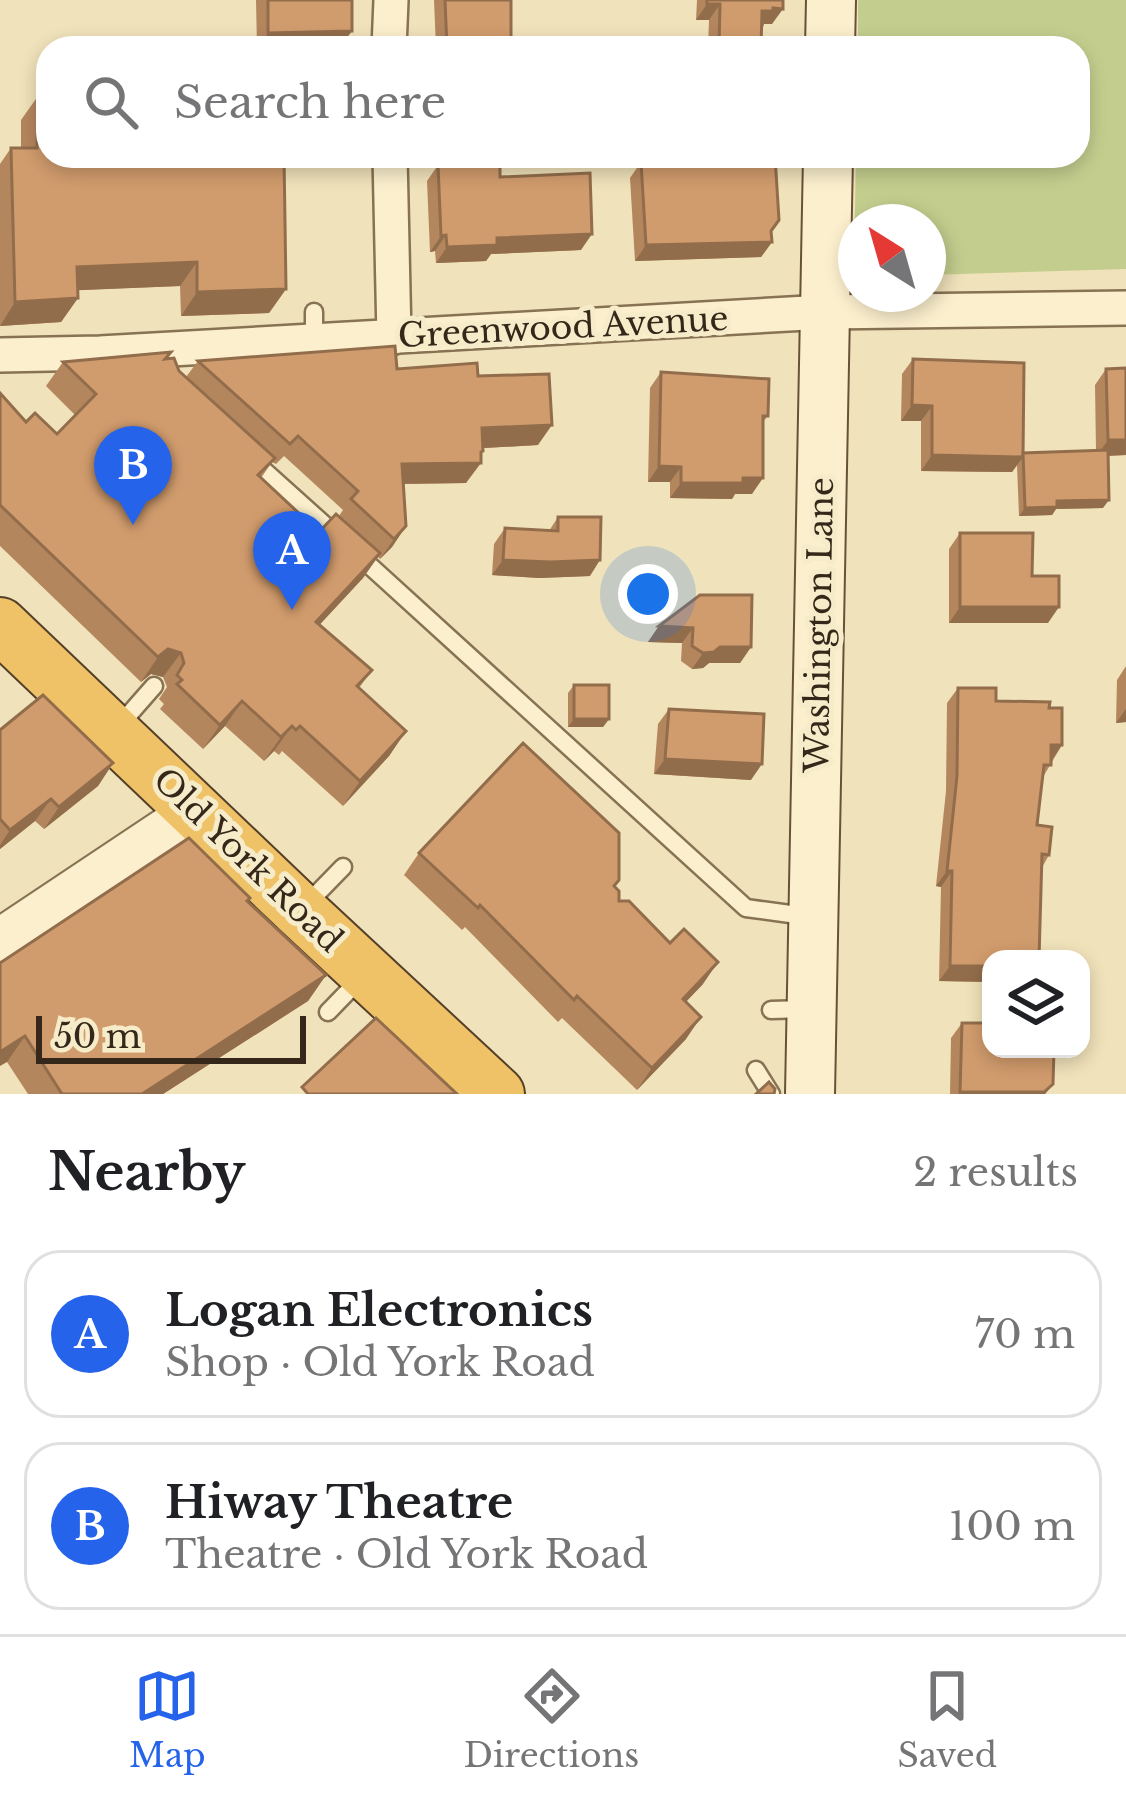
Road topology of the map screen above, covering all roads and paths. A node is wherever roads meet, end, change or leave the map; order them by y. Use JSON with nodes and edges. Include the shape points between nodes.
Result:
{"nodes":[{"id":1,"x":391,"y":0,"type":"edge"},
{"id":2,"x":831,"y":0,"type":"edge"},
{"id":3,"x":390,"y":36,"type":"edge"},
{"id":4,"x":830,"y":36,"type":"edge"},
{"id":5,"x":390,"y":168,"type":"edge"},
{"id":6,"x":828,"y":168,"type":"edge"},
{"id":7,"x":1126,"y":308,"type":"edge"},
{"id":8,"x":825,"y":312,"type":"junction"},
{"id":9,"x":394,"y":337,"type":"junction"},
{"id":10,"x":0,"y":355,"type":"edge"},
{"id":11,"x":235,"y":445,"type":"edge"},
{"id":12,"x":0,"y":625,"type":"edge"},
{"id":13,"x":154,"y":686,"type":"edge"},
{"id":14,"x":114,"y":732,"type":"junction"},
{"id":15,"x":195,"y":810,"type":"junction"},
{"id":16,"x":343,"y":868,"type":"dead end"},
{"id":17,"x":300,"y":911,"type":"junction"},
{"id":18,"x":813,"y":917,"type":"junction"},
{"id":19,"x":0,"y":940,"type":"edge"},
{"id":20,"x":366,"y":973,"type":"junction"},
{"id":21,"x":328,"y":1012,"type":"dead end"},
{"id":22,"x":756,"y":1070,"type":"dead end"},
{"id":23,"x":497,"y":1094,"type":"edge"},
{"id":24,"x":771,"y":1094,"type":"edge"},
{"id":25,"x":809,"y":1094,"type":"edge"}],
"edges":[{"from":1,"to":3,"type":"street"},
{"from":2,"to":4,"type":"main road"},
{"from":5,"to":9,"type":"street"},
{"from":6,"to":8,"type":"main road","name":"Washington Lane"},
{"from":7,"to":8,"type":"street","name":"Greenwood Avenue"},
{"from":8,"to":9,"type":"street","name":"Greenwood Avenue"},
{"from":8,"to":18,"type":"main road","name":"Washington Lane"},
{"from":9,"to":10,"type":"street","name":"Greenwood Avenue","via":[[314,326],[167,360]]},
{"from":11,"to":18,"type":"lane","via":[[746,908]]},
{"from":12,"to":14,"type":"highway","name":"Old York Road"},
{"from":13,"to":14,"type":"lane"},
{"from":14,"to":15,"type":"highway","name":"Old York Road"},
{"from":15,"to":17,"type":"highway","name":"Old York Road"},
{"from":15,"to":19,"type":"street"},
{"from":16,"to":17,"type":"lane"},
{"from":17,"to":20,"type":"highway","name":"Old York Road"},
{"from":18,"to":25,"type":"main road","name":"Washington Lane","via":[[791,1009]]},
{"from":20,"to":21,"type":"lane"},
{"from":20,"to":23,"type":"highway","name":"Old York Road"},
{"from":22,"to":24,"type":"lane"}]}
